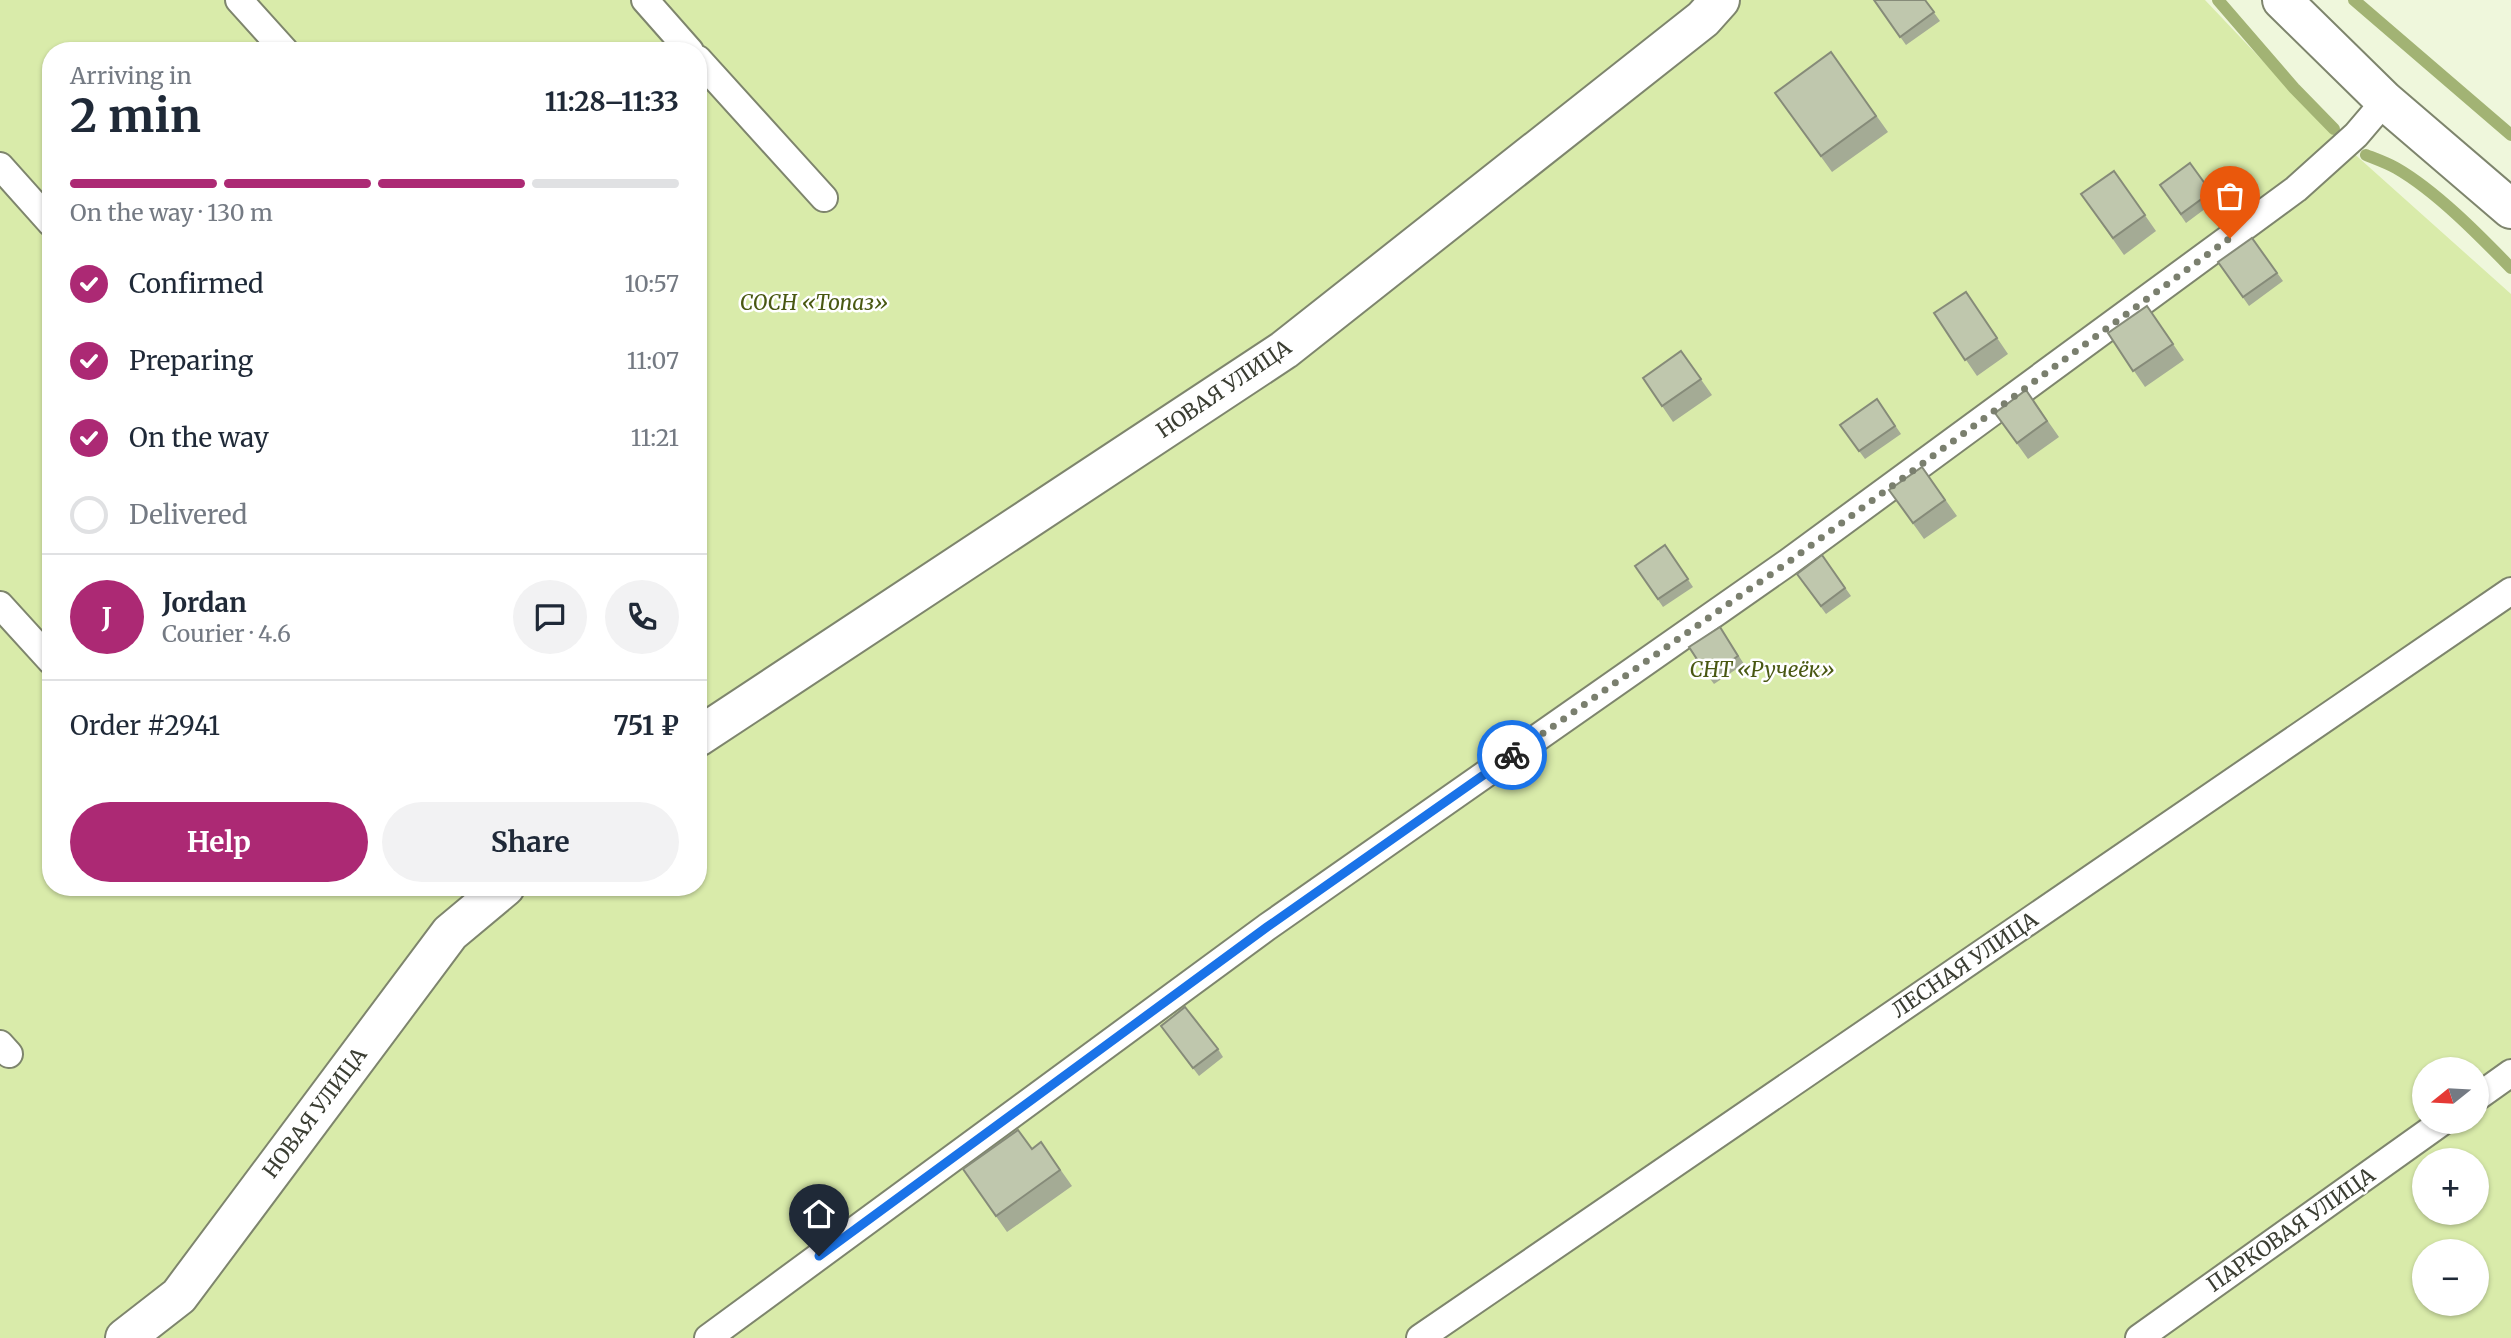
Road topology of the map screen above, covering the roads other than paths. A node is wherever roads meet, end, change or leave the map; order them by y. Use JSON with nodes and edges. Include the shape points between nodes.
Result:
{"nodes":[{"id":1,"x":239,"y":0,"type":"edge"},
{"id":2,"x":645,"y":0,"type":"edge"},
{"id":3,"x":1720,"y":0,"type":"edge"},
{"id":4,"x":2283,"y":0,"type":"edge"},
{"id":5,"x":277,"y":42,"type":"edge"},
{"id":6,"x":682,"y":42,"type":"edge"},
{"id":7,"x":707,"y":70,"type":"edge"},
{"id":8,"x":2385,"y":101,"type":"junction"},
{"id":9,"x":0,"y":166,"type":"edge"},
{"id":10,"x":824,"y":198,"type":"dead end"},
{"id":11,"x":2511,"y":209,"type":"edge"},
{"id":12,"x":42,"y":213,"type":"edge"},
{"id":13,"x":2511,"y":591,"type":"edge"},
{"id":14,"x":0,"y":605,"type":"edge"},
{"id":15,"x":42,"y":651,"type":"edge"},
{"id":16,"x":707,"y":731,"type":"edge"},
{"id":17,"x":494,"y":896,"type":"edge"},
{"id":18,"x":2511,"y":1073,"type":"edge"},
{"id":19,"x":2489,"y":1089,"type":"edge"},
{"id":20,"x":2425,"y":1134,"type":"edge"},
{"id":21,"x":125,"y":1338,"type":"edge"},
{"id":22,"x":708,"y":1338,"type":"edge"},
{"id":23,"x":1420,"y":1338,"type":"edge"},
{"id":24,"x":2139,"y":1338,"type":"edge"}],
"edges":[{"from":1,"to":5,"type":"lane"},
{"from":2,"to":6,"type":"lane"},
{"from":3,"to":16,"type":"street","name":"НОВАЯ УЛИЦА","via":[[1703,19],[1284,350]]},
{"from":4,"to":8,"type":"street"},
{"from":7,"to":10,"type":"lane"},
{"from":8,"to":11,"type":"street"},
{"from":8,"to":22,"type":"lane","via":[[2356,135],[2296,189],[1787,563],[1267,927]]},
{"from":9,"to":12,"type":"lane"},
{"from":13,"to":23,"type":"lane","name":"ЛЕСНАЯ УЛИЦА"},
{"from":14,"to":15,"type":"lane"},
{"from":17,"to":21,"type":"street","name":"НОВАЯ УЛИЦА","via":[[450,933],[179,1296]]},
{"from":18,"to":19,"type":"lane"},
{"from":20,"to":24,"type":"lane","name":"ПАРКОВАЯ УЛИЦА"}]}
